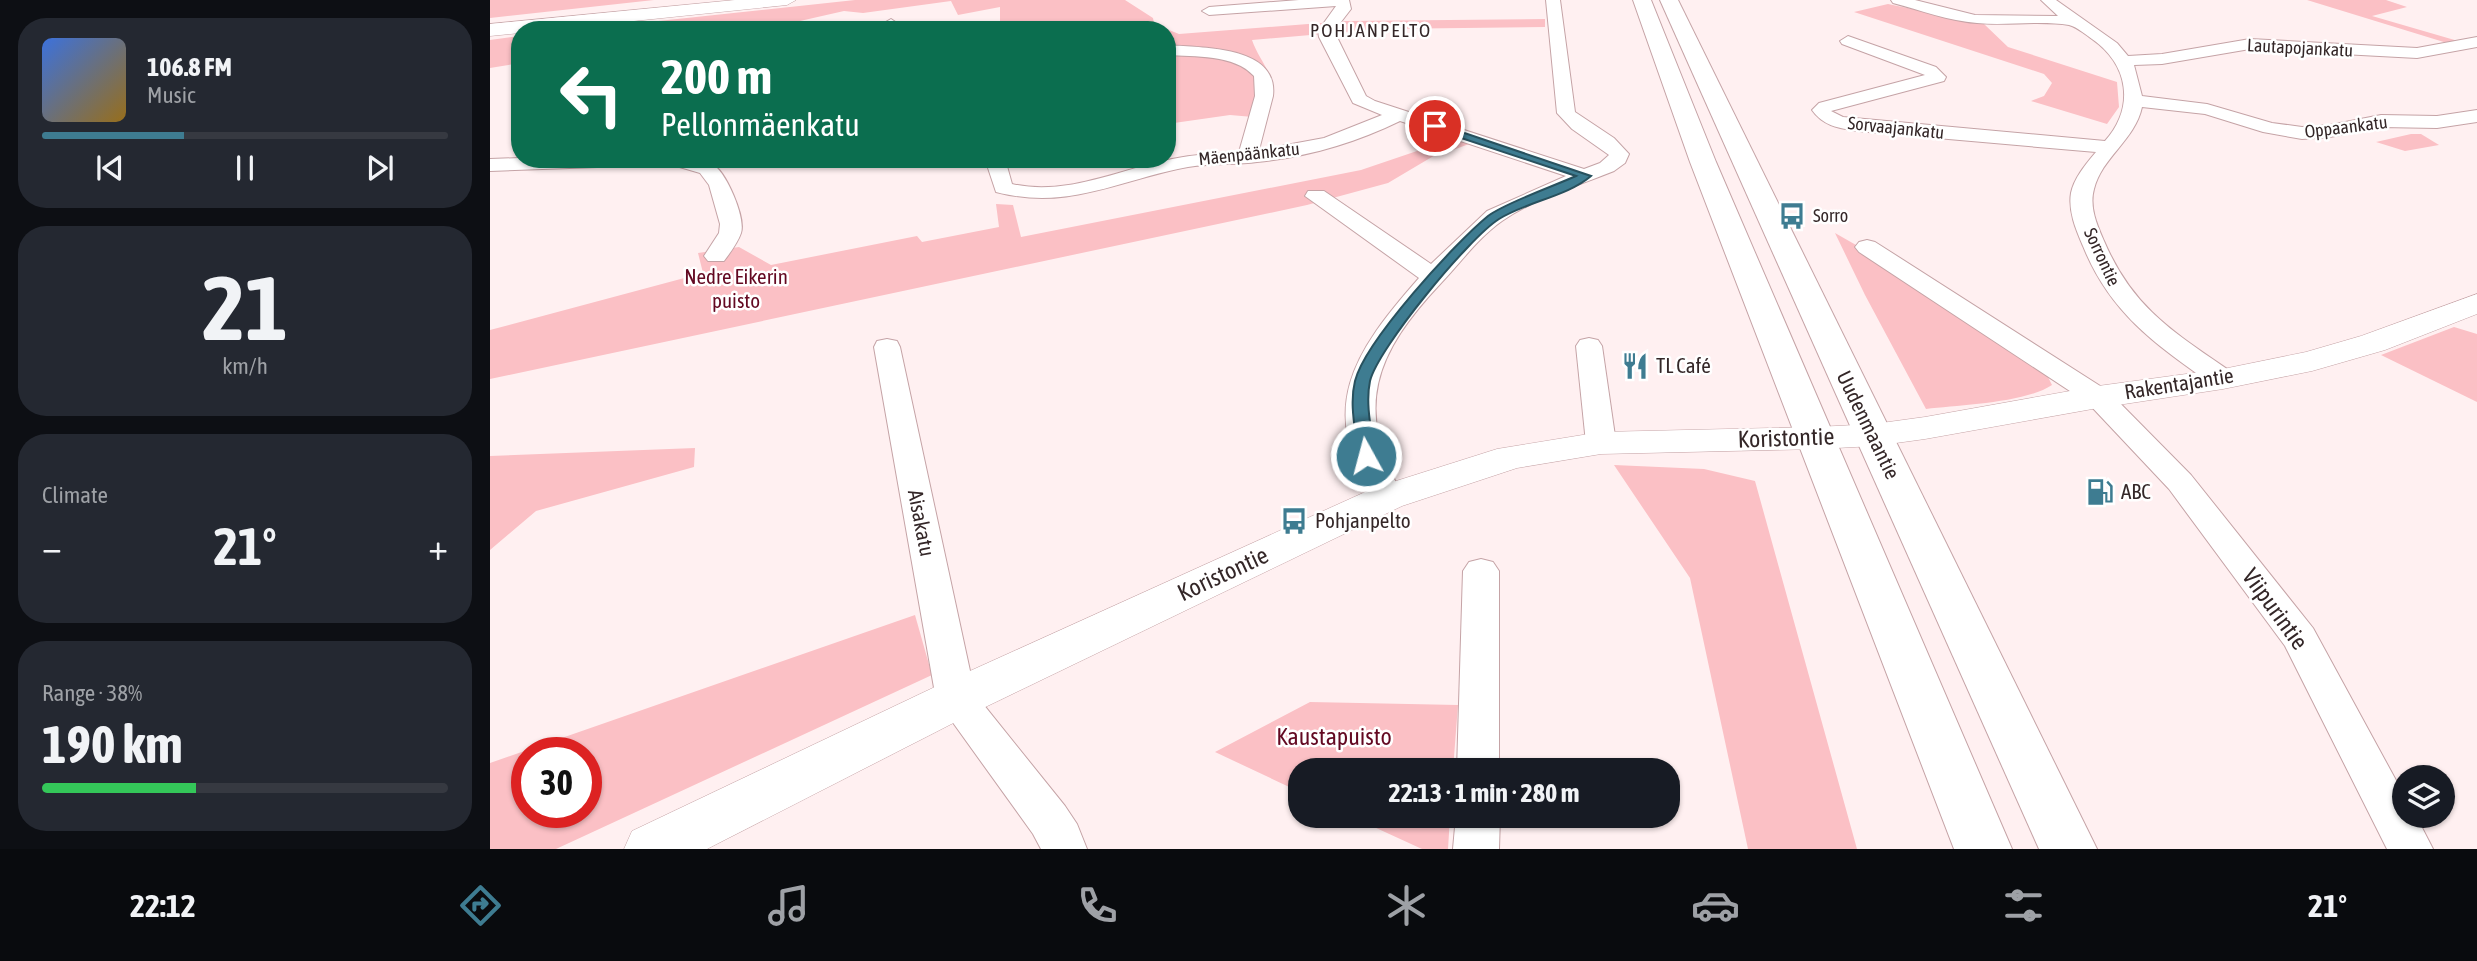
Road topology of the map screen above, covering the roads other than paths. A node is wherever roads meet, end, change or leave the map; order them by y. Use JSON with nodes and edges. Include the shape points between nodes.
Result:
{"nodes":[{"id":1,"x":788,"y":0,"type":"edge"},
{"id":2,"x":1553,"y":0,"type":"edge"},
{"id":3,"x":1642,"y":0,"type":"edge"},
{"id":4,"x":1669,"y":0,"type":"edge"},
{"id":5,"x":1898,"y":0,"type":"edge"},
{"id":6,"x":2048,"y":0,"type":"edge"},
{"id":7,"x":1343,"y":1,"type":"edge"},
{"id":8,"x":688,"y":10,"type":"junction"},
{"id":9,"x":1209,"y":11,"type":"dead end"},
{"id":10,"x":589,"y":21,"type":"edge"},
{"id":11,"x":597,"y":21,"type":"edge"},
{"id":12,"x":2075,"y":22,"type":"junction"},
{"id":13,"x":511,"y":30,"type":"edge"},
{"id":14,"x":511,"y":31,"type":"edge"},
{"id":15,"x":490,"y":32,"type":"edge"},
{"id":16,"x":1848,"y":41,"type":"dead end"},
{"id":17,"x":2472,"y":46,"type":"edge"},
{"id":18,"x":1176,"y":51,"type":"edge"},
{"id":19,"x":2124,"y":61,"type":"junction"},
{"id":20,"x":2135,"y":101,"type":"junction"},
{"id":21,"x":1396,"y":115,"type":"junction"},
{"id":22,"x":2477,"y":116,"type":"edge"},
{"id":23,"x":2111,"y":147,"type":"junction"},
{"id":24,"x":1248,"y":157,"type":"junction"},
{"id":25,"x":511,"y":164,"type":"edge"},
{"id":26,"x":1176,"y":164,"type":"edge"},
{"id":27,"x":490,"y":165,"type":"edge"},
{"id":28,"x":704,"y":168,"type":"edge"},
{"id":29,"x":997,"y":168,"type":"edge"},
{"id":30,"x":1159,"y":168,"type":"edge"},
{"id":31,"x":1586,"y":176,"type":"junction"},
{"id":32,"x":1315,"y":196,"type":"dead end"},
{"id":33,"x":1867,"y":247,"type":"dead end"},
{"id":34,"x":716,"y":256,"type":"dead end"},
{"id":35,"x":1434,"y":276,"type":"junction"},
{"id":36,"x":2472,"y":308,"type":"edge"},
{"id":37,"x":1589,"y":346,"type":"dead end"},
{"id":38,"x":887,"y":347,"type":"dead end"},
{"id":39,"x":2223,"y":379,"type":"junction"},
{"id":40,"x":2098,"y":397,"type":"junction"},
{"id":41,"x":1874,"y":435,"type":"junction"},
{"id":42,"x":1817,"y":438,"type":"junction"},
{"id":43,"x":1601,"y":443,"type":"junction"},
{"id":44,"x":1388,"y":497,"type":"junction"},
{"id":45,"x":1481,"y":571,"type":"dead end"},
{"id":46,"x":956,"y":699,"type":"junction"},
{"id":47,"x":1478,"y":758,"type":"edge"},
{"id":48,"x":1477,"y":828,"type":"edge"},
{"id":49,"x":652,"y":849,"type":"edge"},
{"id":50,"x":1064,"y":849,"type":"edge"},
{"id":51,"x":1475,"y":849,"type":"edge"},
{"id":52,"x":1983,"y":849,"type":"edge"},
{"id":53,"x":2068,"y":849,"type":"edge"},
{"id":54,"x":2410,"y":849,"type":"edge"}],
"edges":[{"from":1,"to":8,"type":"street"},
{"from":2,"to":31,"type":"street","via":[[1566,113],[1619,154],[1614,163]]},
{"from":3,"to":42,"type":"main road"},
{"from":4,"to":41,"type":"main road","name":"Uudenmaantie"},
{"from":5,"to":12,"type":"street","via":[[1975,19]]},
{"from":6,"to":12,"type":"street"},
{"from":7,"to":9,"type":"street"},
{"from":7,"to":21,"type":"street","via":[[1327,37],[1359,99]]},
{"from":8,"to":10,"type":"street"},
{"from":8,"to":11,"type":"street"},
{"from":12,"to":19,"type":"street"},
{"from":13,"to":15,"type":"street"},
{"from":14,"to":15,"type":"street"},
{"from":16,"to":23,"type":"street","name":"Sorvaajankatu","via":[[1938,76],[1821,110],[1831,119]]},
{"from":17,"to":19,"type":"street","name":"Lautapojankatu","via":[[2414,54],[2250,44]]},
{"from":18,"to":24,"type":"street","via":[[1252,62],[1263,72],[1265,86]]},
{"from":19,"to":20,"type":"street"},
{"from":20,"to":22,"type":"street","name":"Oppaankatu","via":[[2207,109],[2302,133],[2381,121],[2437,122]]},
{"from":20,"to":23,"type":"street","name":"Sorrontie","via":[[2129,121]]},
{"from":21,"to":24,"type":"street","name":"Mäenpäänkatu","via":[[1348,138]]},
{"from":21,"to":31,"type":"street"},
{"from":23,"to":39,"type":"street","name":"Sorrontie","via":[[2087,180],[2081,201],[2087,228],[2108,275],[2147,323]]},
{"from":24,"to":26,"type":"street","name":"Mäenpäänkatu"},
{"from":25,"to":27,"type":"street"},
{"from":28,"to":34,"type":"street","via":[[719,185],[731,225]]},
{"from":29,"to":30,"type":"street","name":"Mäenpäänkatu","via":[[1003,188],[1026,193],[1088,186]]},
{"from":31,"to":35,"type":"street","via":[[1494,217]]},
{"from":32,"to":35,"type":"street"},
{"from":33,"to":40,"type":"street","name":"Viipurintie"},
{"from":35,"to":44,"type":"street","via":[[1373,357],[1363,379],[1360,400],[1366,456]]},
{"from":36,"to":39,"type":"street","name":"Rakentajantie","via":[[2324,357]]},
{"from":37,"to":43,"type":"street"},
{"from":38,"to":46,"type":"street","name":"Aisakatu"},
{"from":39,"to":40,"type":"street","name":"Rakentajantie"},
{"from":40,"to":41,"type":"street","name":"Rakentajantie"},
{"from":40,"to":54,"type":"street","name":"Viipurintie","via":[[2180,482],[2300,638]]},
{"from":41,"to":42,"type":"street","name":"Koristontie"},
{"from":41,"to":53,"type":"main road","name":"Uudenmaantie"},
{"from":42,"to":43,"type":"street","name":"Koristontie"},
{"from":42,"to":52,"type":"main road"},
{"from":43,"to":44,"type":"street","name":"Koristontie","via":[[1511,457]]},
{"from":44,"to":46,"type":"street","name":"Koristontie"},
{"from":45,"to":47,"type":"street"},
{"from":46,"to":49,"type":"street","name":"Koristontie"},
{"from":46,"to":50,"type":"street","via":[[1049,820]]},
{"from":48,"to":51,"type":"street"}]}
